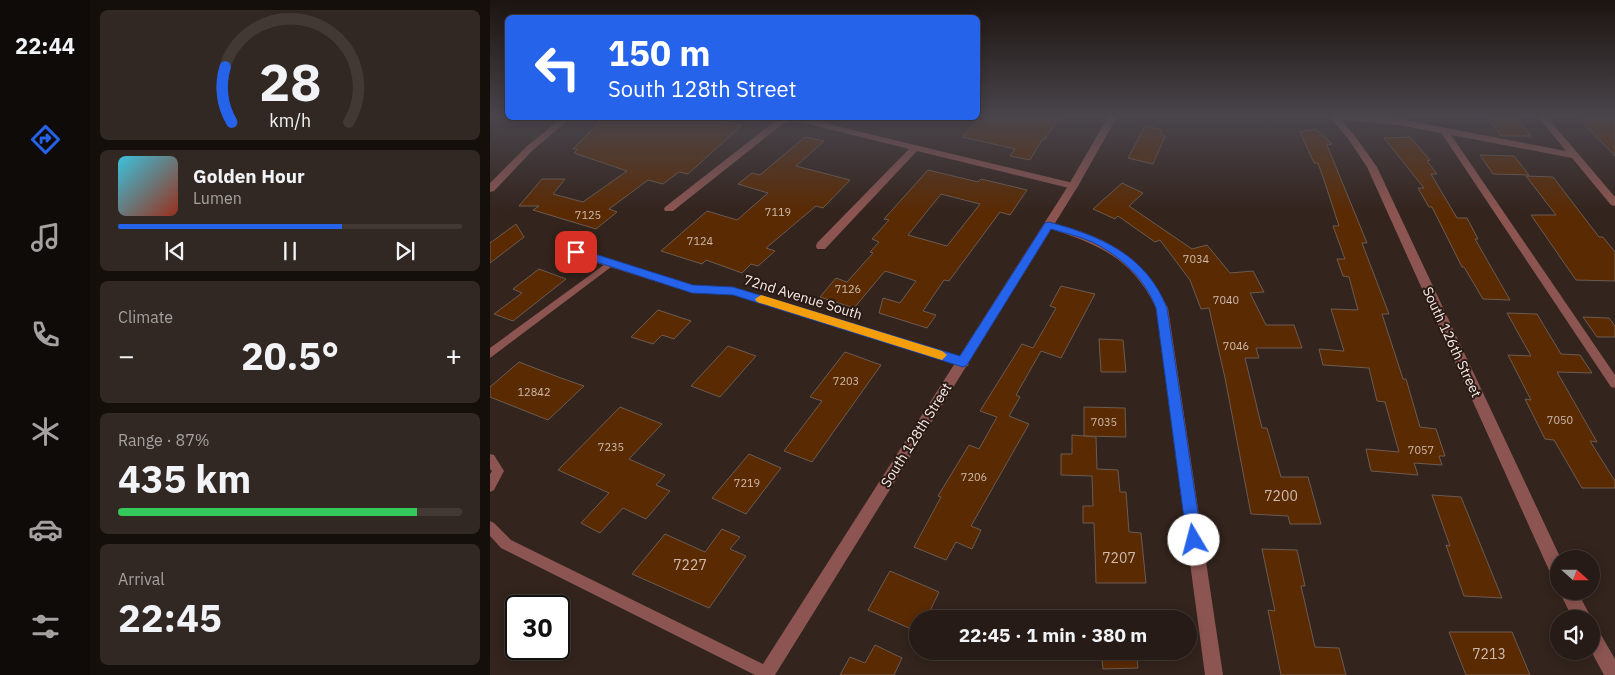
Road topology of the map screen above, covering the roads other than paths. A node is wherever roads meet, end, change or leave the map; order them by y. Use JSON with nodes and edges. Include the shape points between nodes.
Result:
{"nodes":[{"id":1,"x":530,"y":148,"type":"edge"},
{"id":2,"x":746,"y":148,"type":"edge"},
{"id":3,"x":914,"y":148,"type":"edge"},
{"id":4,"x":916,"y":148,"type":"edge"},
{"id":5,"x":1095,"y":148,"type":"edge"},
{"id":6,"x":1359,"y":148,"type":"edge"},
{"id":7,"x":1456,"y":148,"type":"edge"},
{"id":8,"x":1536,"y":148,"type":"edge"},
{"id":9,"x":1569,"y":148,"type":"edge"},
{"id":10,"x":1576,"y":156,"type":"junction"},
{"id":11,"x":1073,"y":186,"type":"junction"},
{"id":12,"x":490,"y":189,"type":"edge"},
{"id":13,"x":1615,"y":203,"type":"edge"},
{"id":14,"x":669,"y":209,"type":"dead end"},
{"id":15,"x":1049,"y":225,"type":"junction"},
{"id":16,"x":821,"y":246,"type":"dead end"},
{"id":17,"x":576,"y":252,"type":"dead end"},
{"id":18,"x":612,"y":262,"type":"junction"},
{"id":19,"x":490,"y":354,"type":"edge"},
{"id":20,"x":963,"y":362,"type":"junction"},
{"id":21,"x":1615,"y":384,"type":"edge"},
{"id":22,"x":490,"y":459,"type":"edge"},
{"id":23,"x":490,"y":486,"type":"edge"},
{"id":24,"x":490,"y":527,"type":"edge"},
{"id":25,"x":1550,"y":553,"type":"edge"},
{"id":26,"x":1600,"y":650,"type":"edge"},
{"id":27,"x":765,"y":674,"type":"edge"},
{"id":28,"x":1214,"y":675,"type":"edge"},
{"id":29,"x":1614,"y":675,"type":"edge"}],
"edges":[{"from":1,"to":12,"type":"street"},
{"from":2,"to":14,"type":"street"},
{"from":3,"to":16,"type":"street"},
{"from":4,"to":11,"type":"street"},
{"from":5,"to":11,"type":"street","name":"South 128th Street"},
{"from":6,"to":25,"type":"street","name":"South 126th Street","via":[[1372,167]]},
{"from":7,"to":21,"type":"lane"},
{"from":8,"to":10,"type":"street"},
{"from":9,"to":10,"type":"street"},
{"from":10,"to":13,"type":"street"},
{"from":11,"to":15,"type":"street","name":"South 128th Street"},
{"from":15,"to":20,"type":"street","name":"South 128th Street"},
{"from":15,"to":28,"type":"street","via":[[1096,240],[1124,258],[1146,278],[1162,308]]},
{"from":17,"to":18,"type":"street","name":"72nd Avenue South"},
{"from":18,"to":19,"type":"lane"},
{"from":18,"to":20,"type":"street","name":"72nd Avenue South","via":[[692,289],[733,291]]},
{"from":20,"to":27,"type":"street","name":"South 128th Street"},
{"from":22,"to":23,"type":"lane","via":[[498,471]]},
{"from":24,"to":27,"type":"lane","via":[[506,544]]},
{"from":26,"to":29,"type":"street"}]}
